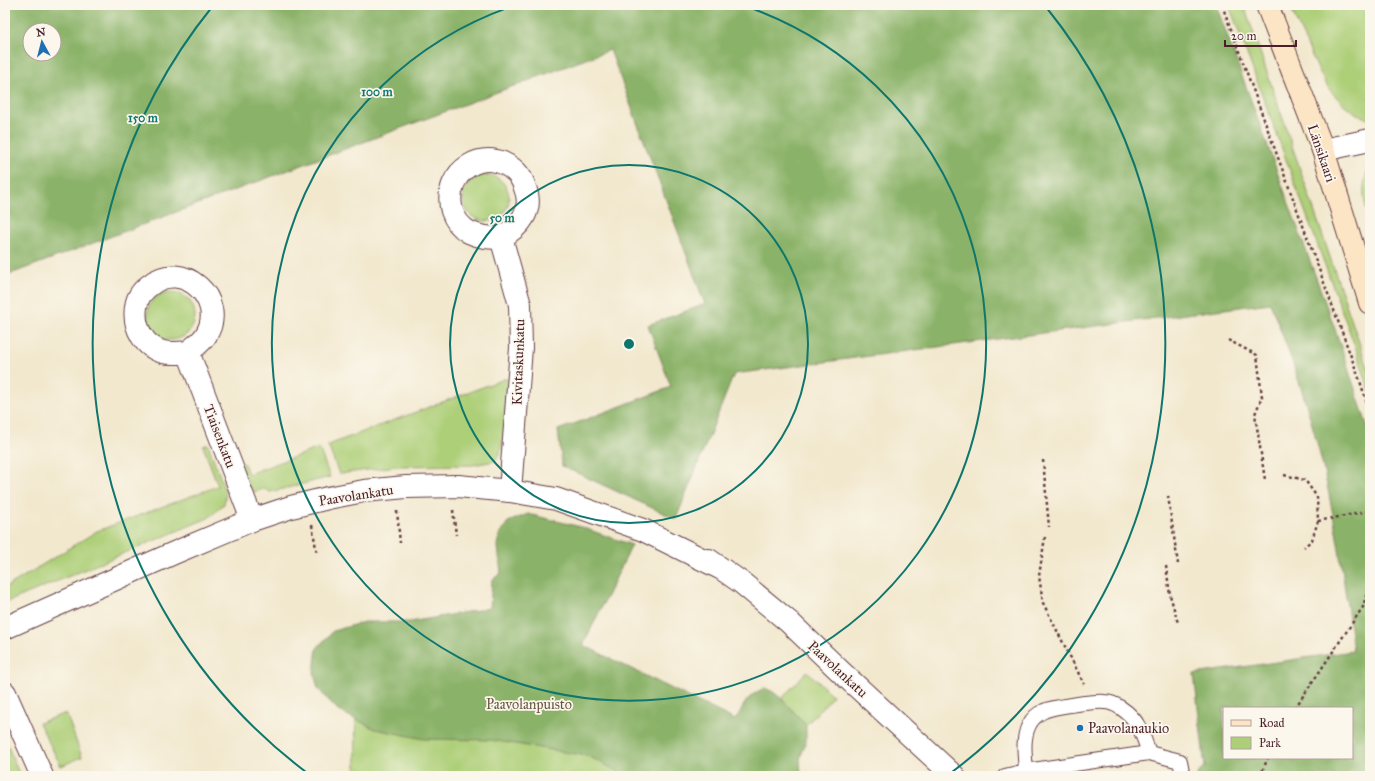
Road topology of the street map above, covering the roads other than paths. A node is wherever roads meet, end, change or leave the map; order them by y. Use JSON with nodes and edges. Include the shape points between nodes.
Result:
{"nodes":[{"id":1,"x":1267,"y":5,"type":"edge"},
{"id":2,"x":1370,"y":140,"type":"edge"},
{"id":3,"x":1323,"y":150,"type":"junction"},
{"id":4,"x":501,"y":237,"type":"dead end"},
{"id":5,"x":1370,"y":303,"type":"edge"},
{"id":6,"x":188,"y":352,"type":"dead end"},
{"id":7,"x":510,"y":491,"type":"junction"},
{"id":8,"x":252,"y":520,"type":"junction"},
{"id":9,"x":5,"y":628,"type":"edge"},
{"id":10,"x":5,"y":693,"type":"edge"},
{"id":11,"x":1150,"y":753,"type":"junction"},
{"id":12,"x":1026,"y":770,"type":"junction"},
{"id":13,"x":42,"y":776,"type":"edge"},
{"id":14,"x":954,"y":776,"type":"edge"},
{"id":15,"x":1005,"y":776,"type":"edge"},
{"id":16,"x":1183,"y":776,"type":"edge"}],
"edges":[{"from":1,"to":3,"type":"street","name":"Länsikaari"},
{"from":2,"to":3,"type":"street"},
{"from":3,"to":5,"type":"street","name":"Länsikaari"},
{"from":4,"to":7,"type":"street","name":"Kivitaskunkatu","via":[[520,305],[521,348]]},
{"from":6,"to":8,"type":"street","name":"Tiaisenkatu"},
{"from":7,"to":8,"type":"street","name":"Paavolankatu","via":[[458,486],[364,491],[292,507]]},
{"from":7,"to":14,"type":"street","name":"Paavolankatu","via":[[556,499],[643,530],[713,563],[789,622]]},
{"from":8,"to":9,"type":"street","name":"Paavolankatu"},
{"from":10,"to":13,"type":"street"},
{"from":11,"to":12,"type":"lane"},
{"from":11,"to":12,"type":"lane","via":[[1140,726],[1131,716],[1112,703],[1102,701],[1052,708],[1033,719],[1028,727],[1025,743]]},
{"from":11,"to":16,"type":"lane","via":[[1180,761]]},
{"from":12,"to":15,"type":"lane"}]}
